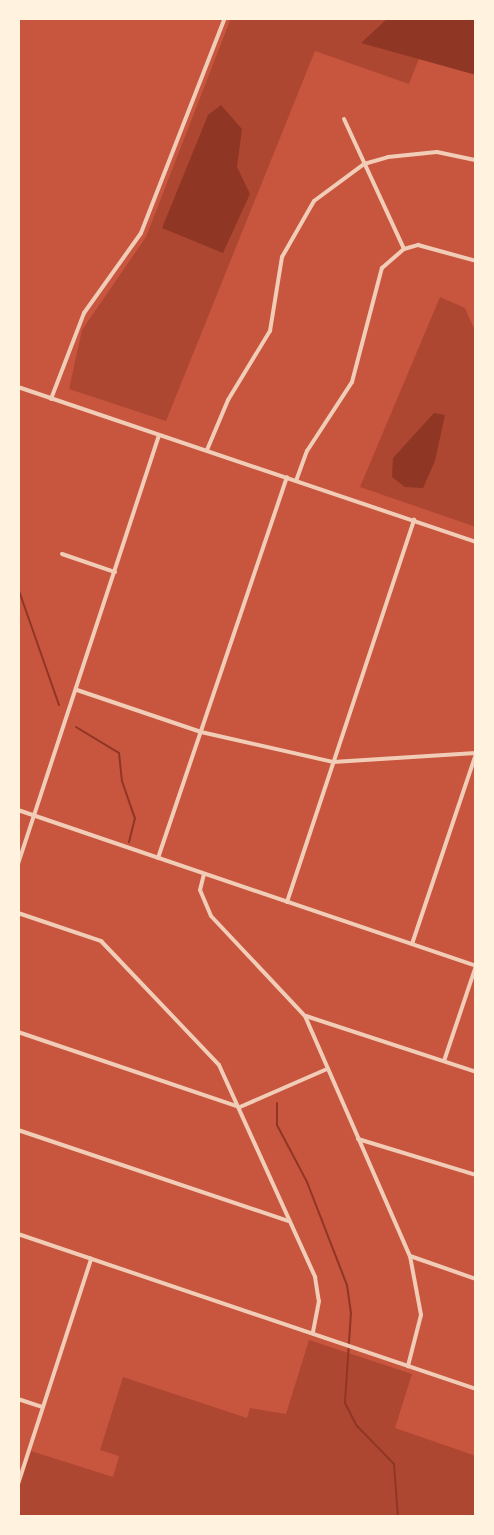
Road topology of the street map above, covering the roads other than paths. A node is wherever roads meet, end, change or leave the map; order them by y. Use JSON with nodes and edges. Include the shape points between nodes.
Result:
{"nodes":[{"id":1,"x":225,"y":18,"type":"edge"},
{"id":2,"x":344,"y":118,"type":"dead end"},
{"id":3,"x":476,"y":160,"type":"edge"},
{"id":4,"x":364,"y":164,"type":"junction"},
{"id":5,"x":404,"y":249,"type":"junction"},
{"id":6,"x":476,"y":261,"type":"edge"},
{"id":7,"x":18,"y":387,"type":"edge"},
{"id":8,"x":51,"y":399,"type":"junction"},
{"id":9,"x":159,"y":436,"type":"junction"},
{"id":10,"x":207,"y":450,"type":"junction"},
{"id":11,"x":286,"y":477,"type":"junction"},
{"id":12,"x":296,"y":481,"type":"junction"},
{"id":13,"x":414,"y":520,"type":"junction"},
{"id":14,"x":476,"y":542,"type":"edge"},
{"id":15,"x":62,"y":554,"type":"dead end"},
{"id":16,"x":115,"y":572,"type":"junction"},
{"id":17,"x":77,"y":690,"type":"junction"},
{"id":18,"x":201,"y":732,"type":"junction"},
{"id":19,"x":476,"y":754,"type":"edge"},
{"id":20,"x":333,"y":762,"type":"junction"},
{"id":21,"x":18,"y":810,"type":"edge"},
{"id":22,"x":35,"y":816,"type":"junction"},
{"id":23,"x":158,"y":858,"type":"junction"},
{"id":24,"x":18,"y":864,"type":"edge"},
{"id":25,"x":204,"y":874,"type":"junction"},
{"id":26,"x":287,"y":902,"type":"junction"},
{"id":27,"x":18,"y":913,"type":"edge"},
{"id":28,"x":412,"y":944,"type":"junction"},
{"id":29,"x":476,"y":966,"type":"edge"},
{"id":30,"x":305,"y":1016,"type":"junction"},
{"id":31,"x":18,"y":1032,"type":"edge"},
{"id":32,"x":444,"y":1061,"type":"junction"},
{"id":33,"x":327,"y":1069,"type":"junction"},
{"id":34,"x":476,"y":1072,"type":"edge"},
{"id":35,"x":240,"y":1107,"type":"junction"},
{"id":36,"x":18,"y":1130,"type":"edge"},
{"id":37,"x":358,"y":1139,"type":"junction"},
{"id":38,"x":476,"y":1175,"type":"edge"},
{"id":39,"x":289,"y":1221,"type":"junction"},
{"id":40,"x":18,"y":1234,"type":"edge"},
{"id":41,"x":410,"y":1256,"type":"junction"},
{"id":42,"x":91,"y":1259,"type":"junction"},
{"id":43,"x":476,"y":1279,"type":"edge"},
{"id":44,"x":313,"y":1333,"type":"junction"},
{"id":45,"x":408,"y":1366,"type":"junction"},
{"id":46,"x":476,"y":1389,"type":"edge"},
{"id":47,"x":18,"y":1399,"type":"edge"},
{"id":48,"x":43,"y":1407,"type":"junction"},
{"id":49,"x":18,"y":1484,"type":"edge"}],
"edges":[{"from":1,"to":8,"type":"street","via":[[141,232],[84,313]]},
{"from":2,"to":4,"type":"street"},
{"from":3,"to":4,"type":"street","via":[[419,152]]},
{"from":4,"to":5,"type":"street"},
{"from":4,"to":10,"type":"street","via":[[323,192],[295,227],[279,269],[270,331],[224,409]]},
{"from":5,"to":6,"type":"street","via":[[429,244]]},
{"from":5,"to":12,"type":"street","via":[[376,279],[352,382],[307,451]]},
{"from":7,"to":8,"type":"street"},
{"from":8,"to":9,"type":"street"},
{"from":9,"to":10,"type":"street"},
{"from":9,"to":16,"type":"street"},
{"from":10,"to":11,"type":"street"},
{"from":11,"to":12,"type":"street"},
{"from":11,"to":18,"type":"street"},
{"from":12,"to":13,"type":"street"},
{"from":13,"to":14,"type":"street"},
{"from":13,"to":20,"type":"street"},
{"from":15,"to":16,"type":"street"},
{"from":16,"to":17,"type":"street"},
{"from":17,"to":18,"type":"street"},
{"from":17,"to":22,"type":"street"},
{"from":18,"to":20,"type":"street"},
{"from":18,"to":23,"type":"street"},
{"from":19,"to":20,"type":"street"},
{"from":19,"to":28,"type":"street"},
{"from":20,"to":26,"type":"street"},
{"from":21,"to":22,"type":"street"},
{"from":22,"to":23,"type":"street"},
{"from":22,"to":24,"type":"street"},
{"from":23,"to":25,"type":"street"},
{"from":25,"to":26,"type":"street"},
{"from":25,"to":30,"type":"street","via":[[200,890],[211,916]]},
{"from":26,"to":28,"type":"street"},
{"from":27,"to":35,"type":"street","via":[[101,941],[219,1065]]},
{"from":28,"to":29,"type":"street"},
{"from":29,"to":32,"type":"street"},
{"from":30,"to":32,"type":"street"},
{"from":30,"to":33,"type":"street"},
{"from":31,"to":35,"type":"street"},
{"from":32,"to":34,"type":"street"},
{"from":33,"to":35,"type":"street"},
{"from":33,"to":37,"type":"street"},
{"from":35,"to":39,"type":"street"},
{"from":36,"to":39,"type":"street"},
{"from":37,"to":38,"type":"street"},
{"from":37,"to":41,"type":"street"},
{"from":39,"to":44,"type":"street","via":[[315,1277],[319,1301]]},
{"from":40,"to":42,"type":"street"},
{"from":41,"to":43,"type":"street"},
{"from":41,"to":45,"type":"street","via":[[421,1315]]},
{"from":42,"to":44,"type":"street"},
{"from":42,"to":48,"type":"street"},
{"from":44,"to":45,"type":"street"},
{"from":45,"to":46,"type":"street"},
{"from":47,"to":48,"type":"street"},
{"from":48,"to":49,"type":"street"}]}
